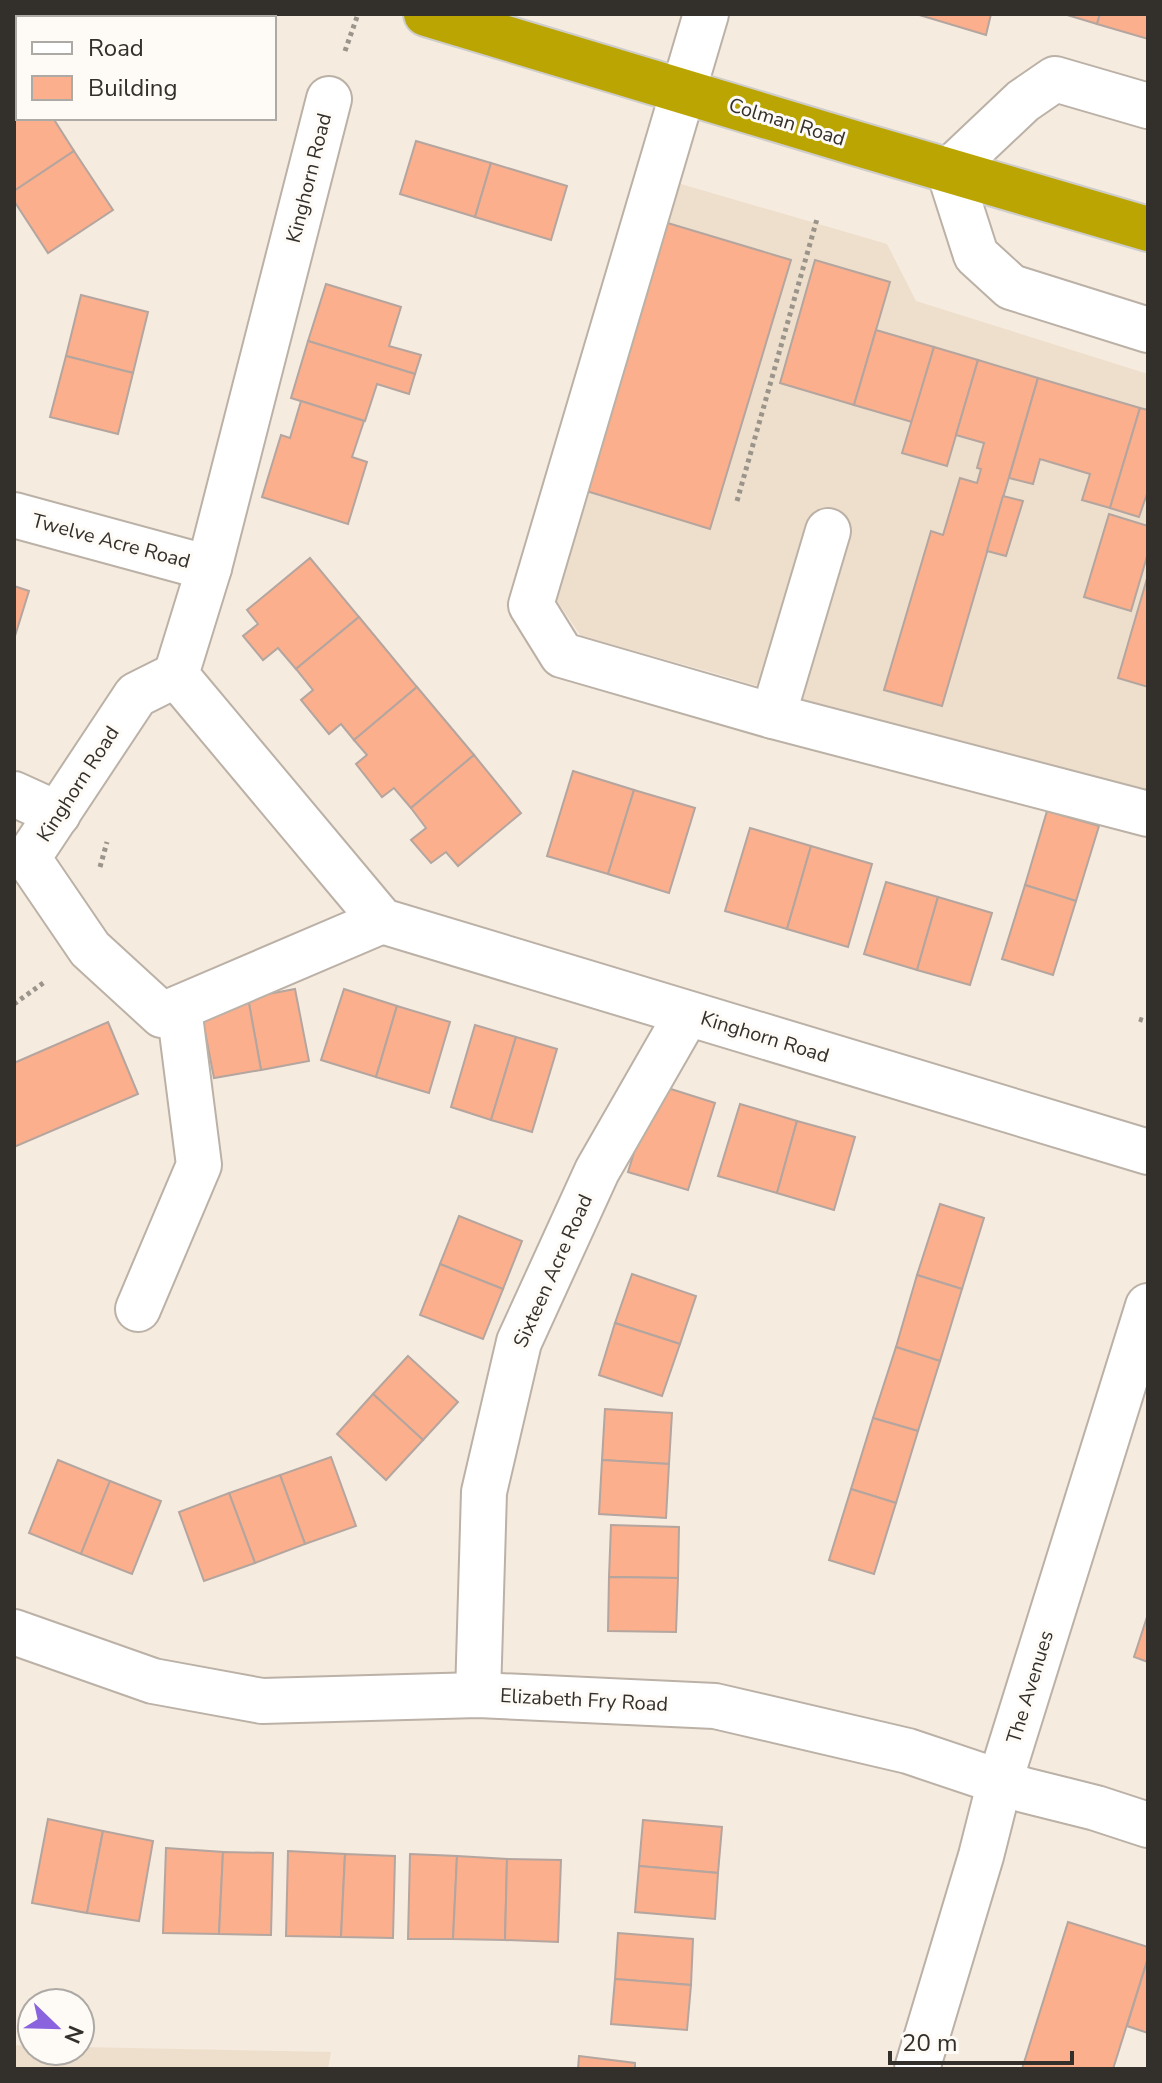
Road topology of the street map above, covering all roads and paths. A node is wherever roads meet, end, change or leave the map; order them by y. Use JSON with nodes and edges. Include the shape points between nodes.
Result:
{"nodes":[{"id":1,"x":426,"y":14,"type":"edge"},
{"id":2,"x":706,"y":14,"type":"edge"},
{"id":3,"x":682,"y":90,"type":"junction"},
{"id":4,"x":329,"y":99,"type":"dead end"},
{"id":5,"x":1148,"y":106,"type":"edge"},
{"id":6,"x":949,"y":171,"type":"junction"},
{"id":7,"x":817,"y":219,"type":"dead end"},
{"id":8,"x":1148,"y":229,"type":"edge"},
{"id":9,"x":1148,"y":330,"type":"edge"},
{"id":10,"x":737,"y":501,"type":"dead end"},
{"id":11,"x":14,"y":515,"type":"edge"},
{"id":12,"x":828,"y":531,"type":"dead end"},
{"id":13,"x":209,"y":568,"type":"junction"},
{"id":14,"x":176,"y":675,"type":"junction"},
{"id":15,"x":773,"y":716,"type":"junction"},
{"id":16,"x":14,"y":794,"type":"edge"},
{"id":17,"x":58,"y":814,"type":"junction"},
{"id":18,"x":1148,"y":814,"type":"edge"},
{"id":19,"x":382,"y":921,"type":"junction"},
{"id":20,"x":179,"y":1008,"type":"junction"},
{"id":21,"x":687,"y":1014,"type":"junction"},
{"id":22,"x":1139,"y":1019,"type":"dead end"},
{"id":23,"x":1148,"y":1022,"type":"edge"},
{"id":24,"x":1148,"y":1152,"type":"edge"},
{"id":25,"x":1148,"y":1306,"type":"edge"},
{"id":26,"x":138,"y":1309,"type":"dead end"},
{"id":27,"x":14,"y":1632,"type":"edge"},
{"id":28,"x":478,"y":1695,"type":"junction"},
{"id":29,"x":1000,"y":1781,"type":"junction"},
{"id":30,"x":1148,"y":1825,"type":"edge"},
{"id":31,"x":917,"y":2069,"type":"edge"}],
"edges":[{"from":1,"to":3,"type":"highway","name":"Colman Road"},
{"from":2,"to":3,"type":"street"},
{"from":3,"to":6,"type":"highway","name":"Colman Road"},
{"from":3,"to":15,"type":"street","via":[[531,605],[562,655]]},
{"from":4,"to":13,"type":"street","name":"Kinghorn Road"},
{"from":5,"to":6,"type":"street","via":[[1055,79],[1023,101]]},
{"from":6,"to":8,"type":"highway","name":"Colman Road"},
{"from":6,"to":9,"type":"street","via":[[976,255],[1011,287]]},
{"from":7,"to":10,"type":"path"},
{"from":11,"to":13,"type":"street","name":"Twelve Acre Road"},
{"from":12,"to":15,"type":"street"},
{"from":13,"to":14,"type":"street","name":"Kinghorn Road"},
{"from":14,"to":17,"type":"street","name":"Kinghorn Road","via":[[136,695]]},
{"from":14,"to":19,"type":"street"},
{"from":15,"to":18,"type":"street"},
{"from":16,"to":17,"type":"street"},
{"from":17,"to":20,"type":"street","name":"Kinghorn Road","via":[[28,858],[90,949],[162,1015]]},
{"from":19,"to":20,"type":"street"},
{"from":19,"to":21,"type":"street","name":"Kinghorn Road"},
{"from":20,"to":26,"type":"street","via":[[199,1165]]},
{"from":21,"to":24,"type":"street","name":"Kinghorn Road"},
{"from":21,"to":28,"type":"street","name":"Sixteen Acre Road","via":[[597,1171],[519,1342],[484,1492]]},
{"from":22,"to":23,"type":"path"},
{"from":25,"to":29,"type":"street","name":"The Avenues"},
{"from":27,"to":28,"type":"street","name":"Elizabeth Fry Road","via":[[153,1681],[262,1701]]},
{"from":28,"to":29,"type":"street","name":"Elizabeth Fry Road","via":[[715,1706],[908,1751]]},
{"from":29,"to":30,"type":"street","name":"Elizabeth Fry Road"},
{"from":29,"to":31,"type":"street","name":"The Avenues"}]}
